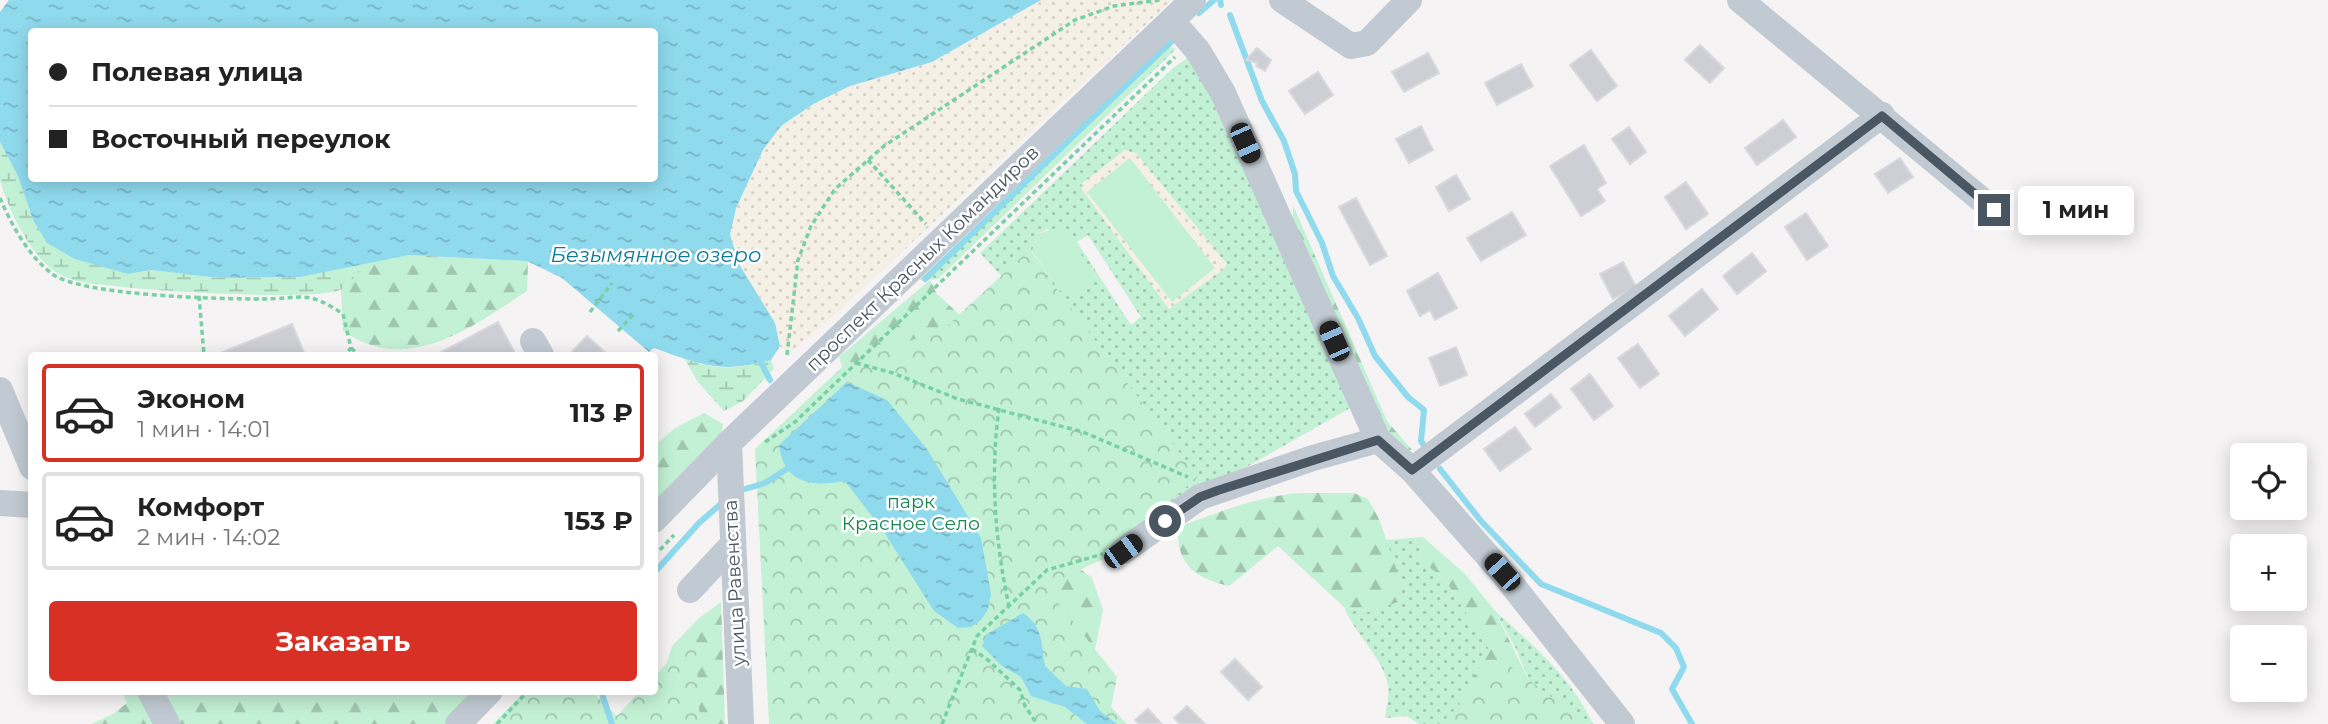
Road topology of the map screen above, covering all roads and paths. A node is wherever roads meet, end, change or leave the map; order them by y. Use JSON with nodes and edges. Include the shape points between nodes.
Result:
{"nodes":[{"id":1,"x":1194,"y":0,"type":"edge"},
{"id":2,"x":1282,"y":0,"type":"edge"},
{"id":3,"x":1740,"y":0,"type":"edge"},
{"id":4,"x":1406,"y":1,"type":"edge"},
{"id":5,"x":1166,"y":10,"type":"edge"},
{"id":6,"x":1180,"y":53,"type":"dead end"},
{"id":7,"x":1882,"y":116,"type":"junction"},
{"id":8,"x":868,"y":160,"type":"junction"},
{"id":9,"x":0,"y":198,"type":"edge"},
{"id":10,"x":1994,"y":210,"type":"dead end"},
{"id":11,"x":930,"y":228,"type":"dead end"},
{"id":12,"x":962,"y":251,"type":"dead end"},
{"id":13,"x":967,"y":256,"type":"junction"},
{"id":14,"x":612,"y":284,"type":"dead end"},
{"id":15,"x":199,"y":296,"type":"junction"},
{"id":16,"x":590,"y":312,"type":"dead end"},
{"id":17,"x":633,"y":315,"type":"dead end"},
{"id":18,"x":618,"y":331,"type":"dead end"},
{"id":19,"x":351,"y":348,"type":"junction"},
{"id":20,"x":204,"y":352,"type":"edge"},
{"id":21,"x":348,"y":352,"type":"edge"},
{"id":22,"x":356,"y":352,"type":"edge"},
{"id":23,"x":788,"y":354,"type":"dead end"},
{"id":24,"x":856,"y":363,"type":"junction"},
{"id":25,"x":0,"y":390,"type":"edge"},
{"id":26,"x":999,"y":408,"type":"junction"},
{"id":27,"x":1378,"y":440,"type":"junction"},
{"id":28,"x":729,"y":443,"type":"junction"},
{"id":29,"x":761,"y":444,"type":"dead end"},
{"id":30,"x":28,"y":457,"type":"edge"},
{"id":31,"x":1412,"y":470,"type":"junction"},
{"id":32,"x":1219,"y":490,"type":"junction"},
{"id":33,"x":0,"y":503,"type":"edge"},
{"id":34,"x":28,"y":505,"type":"edge"},
{"id":35,"x":666,"y":525,"type":"edge"},
{"id":36,"x":732,"y":545,"type":"junction"},
{"id":37,"x":658,"y":546,"type":"edge"},
{"id":38,"x":1123,"y":551,"type":"joint"},
{"id":39,"x":690,"y":590,"type":"dead end"},
{"id":40,"x":1009,"y":606,"type":"junction"},
{"id":41,"x":972,"y":649,"type":"junction"},
{"id":42,"x":152,"y":695,"type":"edge"},
{"id":43,"x":486,"y":695,"type":"edge"},
{"id":44,"x":524,"y":695,"type":"edge"},
{"id":45,"x":167,"y":724,"type":"edge"},
{"id":46,"x":458,"y":724,"type":"edge"},
{"id":47,"x":497,"y":724,"type":"edge"},
{"id":48,"x":741,"y":724,"type":"edge"},
{"id":49,"x":942,"y":724,"type":"edge"},
{"id":50,"x":1037,"y":724,"type":"edge"},
{"id":51,"x":1622,"y":724,"type":"edge"}],
"edges":[{"from":1,"to":5,"type":"street","name":"проспект Красных Командиров"},
{"from":2,"to":4,"type":"street","via":[[1351,46],[1367,43]]},
{"from":3,"to":7,"type":"street"},
{"from":5,"to":8,"type":"path","via":[[1114,6],[1075,20]]},
{"from":5,"to":27,"type":"street","via":[[1223,93]]},
{"from":5,"to":28,"type":"street","name":"проспект Красных Командиров"},
{"from":6,"to":13,"type":"path"},
{"from":7,"to":10,"type":"street"},
{"from":7,"to":31,"type":"street"},
{"from":8,"to":11,"type":"path"},
{"from":8,"to":23,"type":"path","via":[[835,189],[811,226],[798,260]]},
{"from":9,"to":15,"type":"path","via":[[23,240],[52,275],[69,283],[126,293]]},
{"from":12,"to":13,"type":"path"},
{"from":13,"to":24,"type":"path"},
{"from":14,"to":16,"type":"path"},
{"from":15,"to":19,"type":"path","via":[[319,298],[343,314]]},
{"from":15,"to":20,"type":"path"},
{"from":17,"to":18,"type":"path"},
{"from":19,"to":21,"type":"path"},
{"from":19,"to":22,"type":"path"},
{"from":24,"to":26,"type":"path","via":[[958,399]]},
{"from":24,"to":29,"type":"path","via":[[795,422]]},
{"from":25,"to":30,"type":"street"},
{"from":26,"to":32,"type":"path","via":[[1083,432]]},
{"from":26,"to":40,"type":"path","via":[[995,439],[997,533]]},
{"from":27,"to":31,"type":"street"},
{"from":27,"to":32,"type":"street"},
{"from":28,"to":35,"type":"street","name":"проспект Красных Командиров"},
{"from":28,"to":36,"type":"street","name":"улица Равенства"},
{"from":31,"to":51,"type":"street","via":[[1502,572]]},
{"from":32,"to":38,"type":"street","via":[[1186,506]]},
{"from":33,"to":34,"type":"street"},
{"from":35,"to":37,"type":"path"},
{"from":36,"to":39,"type":"street"},
{"from":36,"to":48,"type":"street","name":"улица Равенства"},
{"from":38,"to":40,"type":"path","via":[[1047,570]]},
{"from":40,"to":41,"type":"path","via":[[978,636]]},
{"from":41,"to":49,"type":"path"},
{"from":41,"to":50,"type":"path","via":[[1020,690],[1024,706]]},
{"from":42,"to":45,"type":"street"},
{"from":43,"to":46,"type":"street"},
{"from":44,"to":47,"type":"path"}]}
